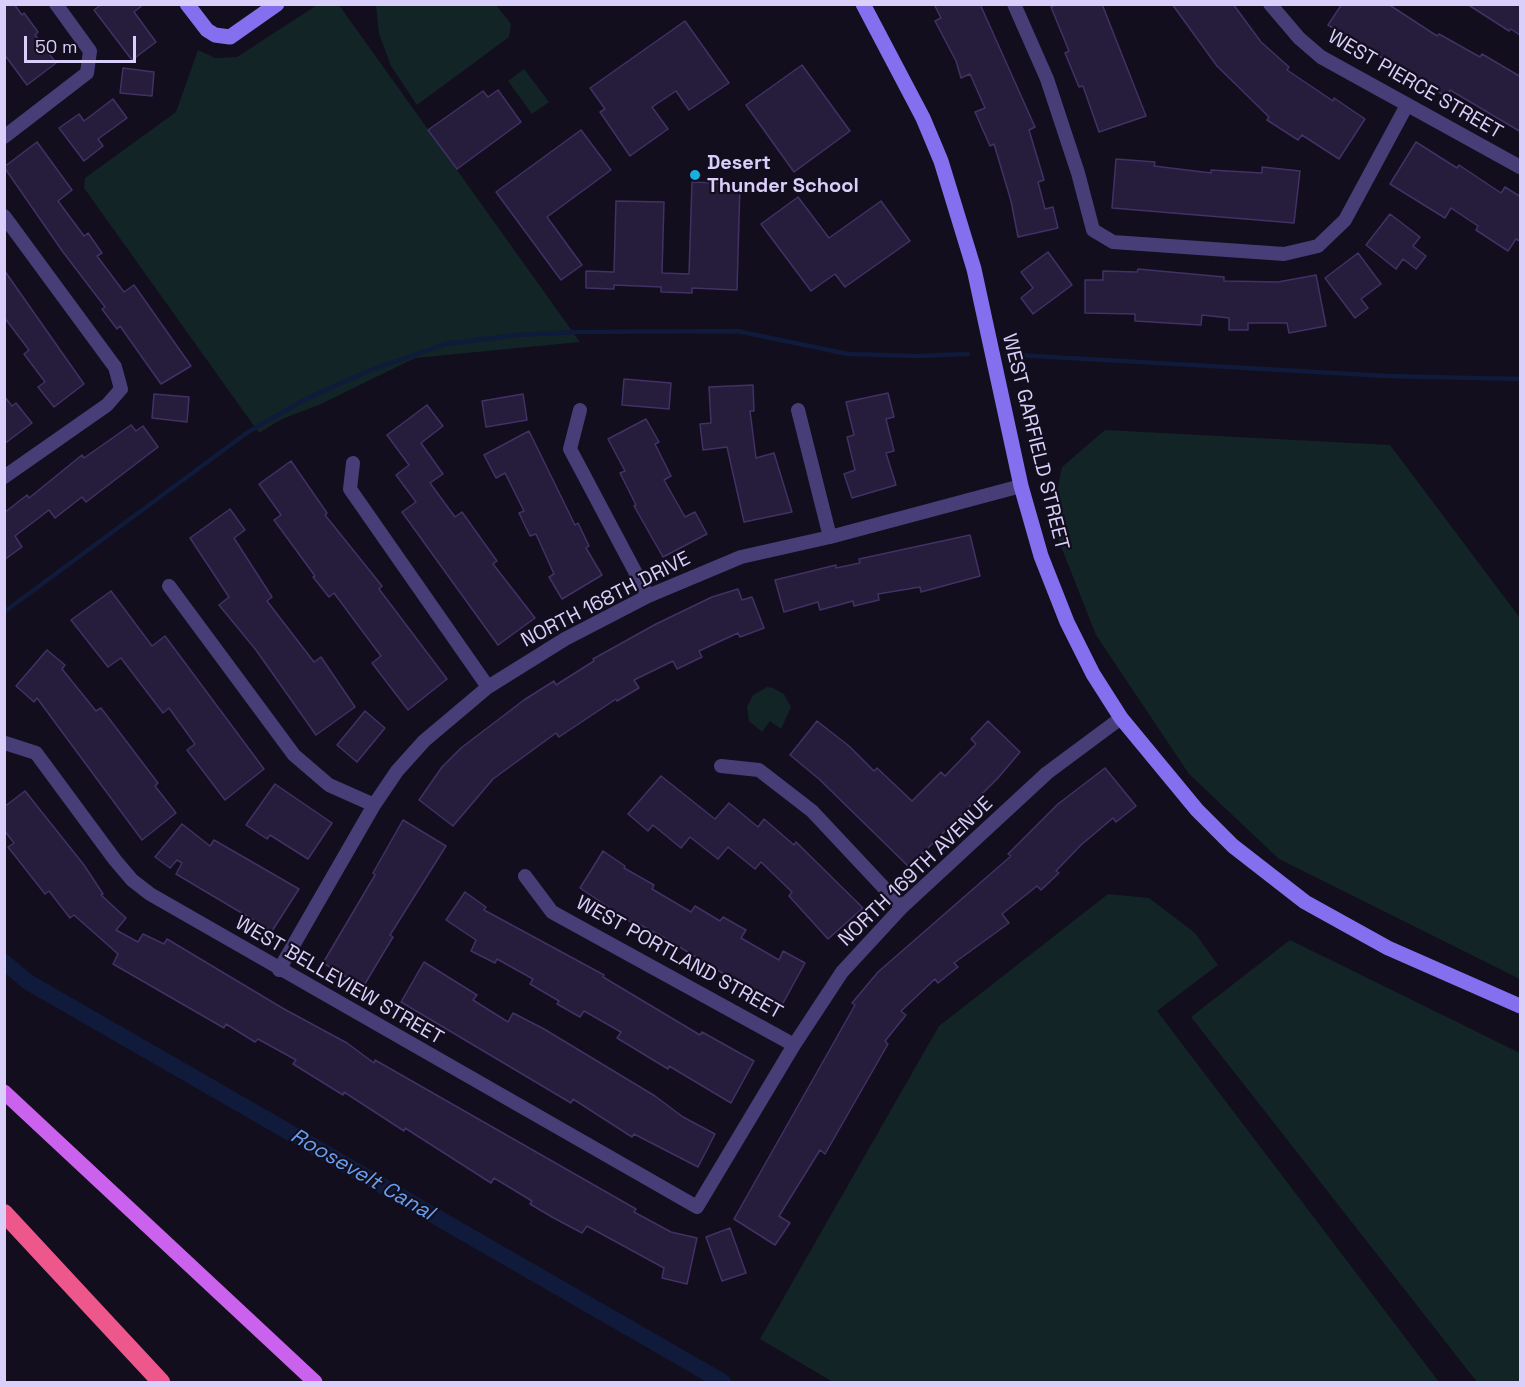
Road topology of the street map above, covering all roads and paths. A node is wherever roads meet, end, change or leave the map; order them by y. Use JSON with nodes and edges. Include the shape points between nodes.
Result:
{"nodes":[{"id":1,"x":56,"y":4,"type":"edge"},
{"id":2,"x":187,"y":4,"type":"edge"},
{"id":3,"x":278,"y":4,"type":"edge"},
{"id":4,"x":863,"y":4,"type":"edge"},
{"id":5,"x":1014,"y":4,"type":"edge"},
{"id":6,"x":1270,"y":4,"type":"edge"},
{"id":7,"x":1407,"y":105,"type":"junction"},
{"id":8,"x":4,"y":137,"type":"edge"},
{"id":9,"x":1521,"y":167,"type":"edge"},
{"id":10,"x":4,"y":216,"type":"edge"},
{"id":11,"x":580,"y":410,"type":"dead end"},
{"id":12,"x":798,"y":410,"type":"dead end"},
{"id":13,"x":353,"y":463,"type":"dead end"},
{"id":14,"x":4,"y":477,"type":"edge"},
{"id":15,"x":1021,"y":486,"type":"junction"},
{"id":16,"x":830,"y":537,"type":"junction"},
{"id":17,"x":169,"y":586,"type":"dead end"},
{"id":18,"x":648,"y":596,"type":"junction"},
{"id":19,"x":488,"y":687,"type":"junction"},
{"id":20,"x":1121,"y":718,"type":"junction"},
{"id":21,"x":4,"y":743,"type":"edge"},
{"id":22,"x":721,"y":766,"type":"dead end"},
{"id":23,"x":374,"y":805,"type":"junction"},
{"id":24,"x":525,"y":876,"type":"dead end"},
{"id":25,"x":902,"y":907,"type":"junction"},
{"id":26,"x":279,"y":970,"type":"junction"},
{"id":27,"x":1521,"y":1006,"type":"edge"},
{"id":28,"x":794,"y":1045,"type":"junction"},
{"id":29,"x":4,"y":1092,"type":"edge"},
{"id":30,"x":698,"y":1207,"type":"joint"},
{"id":31,"x":4,"y":1213,"type":"edge"},
{"id":32,"x":161,"y":1383,"type":"edge"},
{"id":33,"x":315,"y":1383,"type":"edge"}],
"edges":[{"from":1,"to":8,"type":"street","via":[[90,51],[87,73]]},
{"from":2,"to":3,"type":"street","via":[[207,30],[230,37]]},
{"from":4,"to":15,"type":"street","name":"WEST GARFIELD STREET","via":[[923,118],[941,161],[974,269]]},
{"from":5,"to":7,"type":"street","via":[[1047,79],[1093,230],[1113,242],[1284,254],[1318,246],[1345,220]]},
{"from":6,"to":7,"type":"street","name":"WEST PIERCE STREET","via":[[1321,57]]},
{"from":7,"to":9,"type":"street","name":"WEST PIERCE STREET"},
{"from":10,"to":14,"type":"street","via":[[115,367],[121,389],[107,405]]},
{"from":11,"to":18,"type":"street","via":[[570,449]]},
{"from":12,"to":16,"type":"street"},
{"from":13,"to":19,"type":"street","via":[[350,489]]},
{"from":15,"to":16,"type":"street","name":"NORTH 168TH DRIVE"},
{"from":15,"to":20,"type":"street","name":"WEST GARFIELD STREET","via":[[1041,556],[1067,622]]},
{"from":16,"to":18,"type":"street","name":"NORTH 168TH DRIVE","via":[[741,556]]},
{"from":17,"to":23,"type":"street","via":[[294,755],[328,785]]},
{"from":18,"to":19,"type":"street","name":"NORTH 168TH DRIVE","via":[[565,639]]},
{"from":19,"to":23,"type":"street","name":"NORTH 168TH DRIVE","via":[[424,741]]},
{"from":20,"to":25,"type":"street","name":"NORTH 169TH AVENUE","via":[[1047,773]]},
{"from":20,"to":27,"type":"street","name":"WEST GARFIELD STREET","via":[[1173,784],[1233,846],[1305,902],[1388,948]]},
{"from":21,"to":26,"type":"street","name":"WEST BELLEVIEW STREET","via":[[36,753],[132,880]]},
{"from":22,"to":25,"type":"street","via":[[759,770],[803,804]]},
{"from":23,"to":26,"type":"street","name":"NORTH 168TH DRIVE"},
{"from":24,"to":28,"type":"street","name":"WEST PORTLAND STREET","via":[[552,912]]},
{"from":25,"to":28,"type":"street","name":"NORTH 169TH AVENUE","via":[[842,972]]},
{"from":26,"to":30,"type":"street","name":"WEST BELLEVIEW STREET"},
{"from":28,"to":30,"type":"street","name":"NORTH 169TH AVENUE"},
{"from":29,"to":33,"type":"main road"},
{"from":31,"to":32,"type":"highway"}]}
